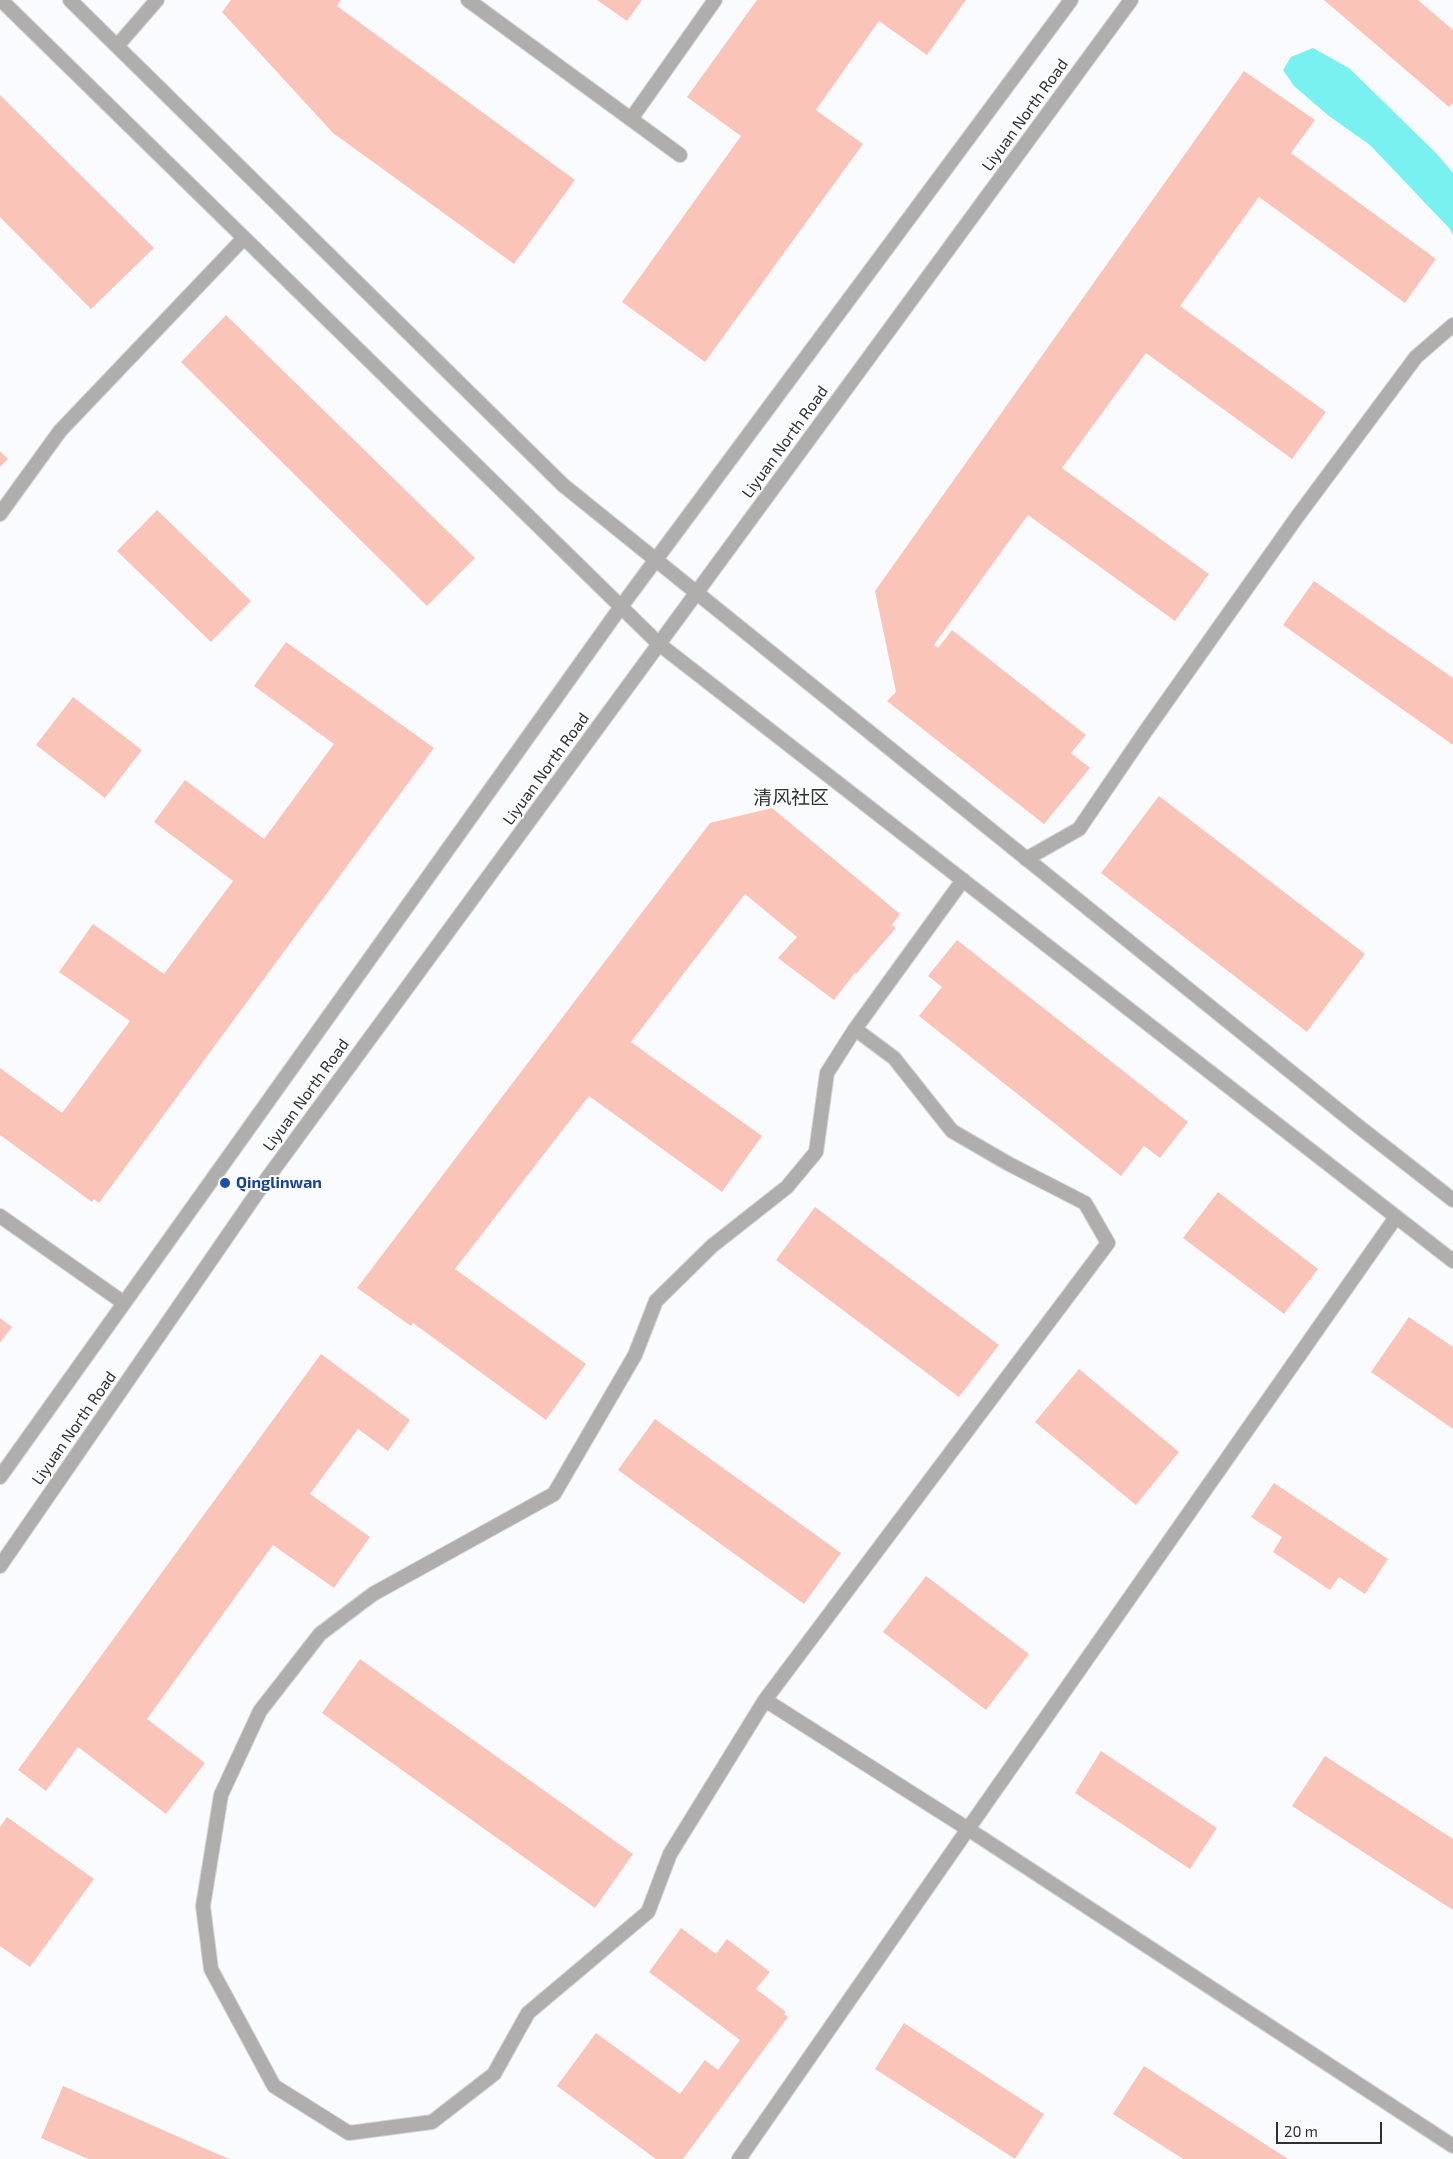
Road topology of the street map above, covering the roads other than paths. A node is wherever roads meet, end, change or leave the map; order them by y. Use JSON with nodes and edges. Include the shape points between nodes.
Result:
{"nodes":[{"id":1,"x":1,"y":0,"type":"edge"},
{"id":2,"x":70,"y":0,"type":"edge"},
{"id":3,"x":157,"y":0,"type":"edge"},
{"id":4,"x":468,"y":0,"type":"edge"},
{"id":5,"x":715,"y":0,"type":"edge"},
{"id":6,"x":1071,"y":0,"type":"edge"},
{"id":7,"x":1131,"y":0,"type":"edge"},
{"id":8,"x":117,"y":46,"type":"junction"},
{"id":9,"x":631,"y":119,"type":"junction"},
{"id":10,"x":680,"y":155,"type":"dead end"},
{"id":11,"x":244,"y":238,"type":"junction"},
{"id":12,"x":1453,"y":326,"type":"edge"},
{"id":13,"x":0,"y":514,"type":"edge"},
{"id":14,"x":655,"y":560,"type":"junction"},
{"id":15,"x":696,"y":593,"type":"junction"},
{"id":16,"x":620,"y":608,"type":"junction"},
{"id":17,"x":659,"y":644,"type":"junction"},
{"id":18,"x":1026,"y":859,"type":"junction"},
{"id":19,"x":963,"y":880,"type":"junction"},
{"id":20,"x":854,"y":1028,"type":"junction"},
{"id":21,"x":1453,"y":1200,"type":"edge"},
{"id":22,"x":0,"y":1216,"type":"edge"},
{"id":23,"x":1396,"y":1216,"type":"junction"},
{"id":24,"x":1453,"y":1261,"type":"edge"},
{"id":25,"x":124,"y":1304,"type":"junction"},
{"id":26,"x":0,"y":1477,"type":"edge"},
{"id":27,"x":0,"y":1566,"type":"edge"},
{"id":28,"x":765,"y":1700,"type":"junction"},
{"id":29,"x":968,"y":1829,"type":"junction"},
{"id":30,"x":1453,"y":2146,"type":"edge"},
{"id":31,"x":739,"y":2159,"type":"edge"}],
"edges":[{"from":1,"to":11,"type":"street"},
{"from":2,"to":8,"type":"street"},
{"from":3,"to":8,"type":"street"},
{"from":4,"to":9,"type":"street"},
{"from":5,"to":9,"type":"street"},
{"from":6,"to":14,"type":"street","name":"Liyuan North Road"},
{"from":7,"to":15,"type":"street","name":"Liyuan North Road"},
{"from":8,"to":14,"type":"street","via":[[562,485]]},
{"from":9,"to":10,"type":"street"},
{"from":11,"to":13,"type":"street","via":[[60,431]]},
{"from":11,"to":16,"type":"street"},
{"from":12,"to":18,"type":"street","via":[[1416,357],[1320,485],[1079,829]]},
{"from":14,"to":15,"type":"street"},
{"from":14,"to":16,"type":"street","name":"Liyuan North Road"},
{"from":15,"to":17,"type":"street","name":"Liyuan North Road"},
{"from":15,"to":18,"type":"street"},
{"from":16,"to":17,"type":"street"},
{"from":16,"to":25,"type":"street","name":"Liyuan North Road"},
{"from":17,"to":19,"type":"street"},
{"from":17,"to":27,"type":"street","name":"Liyuan North Road","via":[[266,1180]]},
{"from":18,"to":21,"type":"street"},
{"from":19,"to":20,"type":"street"},
{"from":19,"to":23,"type":"street"},
{"from":20,"to":28,"type":"street","via":[[894,1058],[952,1131],[1086,1203],[1108,1243]]},
{"from":20,"to":28,"type":"street","via":[[827,1073],[816,1152],[787,1187],[712,1246],[656,1301],[635,1355],[554,1494],[373,1594],[320,1634],[260,1711],[221,1795],[203,1906],[212,1968],[274,2086],[349,2133],[432,2122],[494,2074],[528,2013],[648,1912],[670,1854]]},
{"from":22,"to":25,"type":"street"},
{"from":23,"to":24,"type":"street"},
{"from":23,"to":29,"type":"street"},
{"from":25,"to":26,"type":"street","name":"Liyuan North Road"},
{"from":28,"to":29,"type":"street"},
{"from":29,"to":30,"type":"street"},
{"from":29,"to":31,"type":"street"}]}
